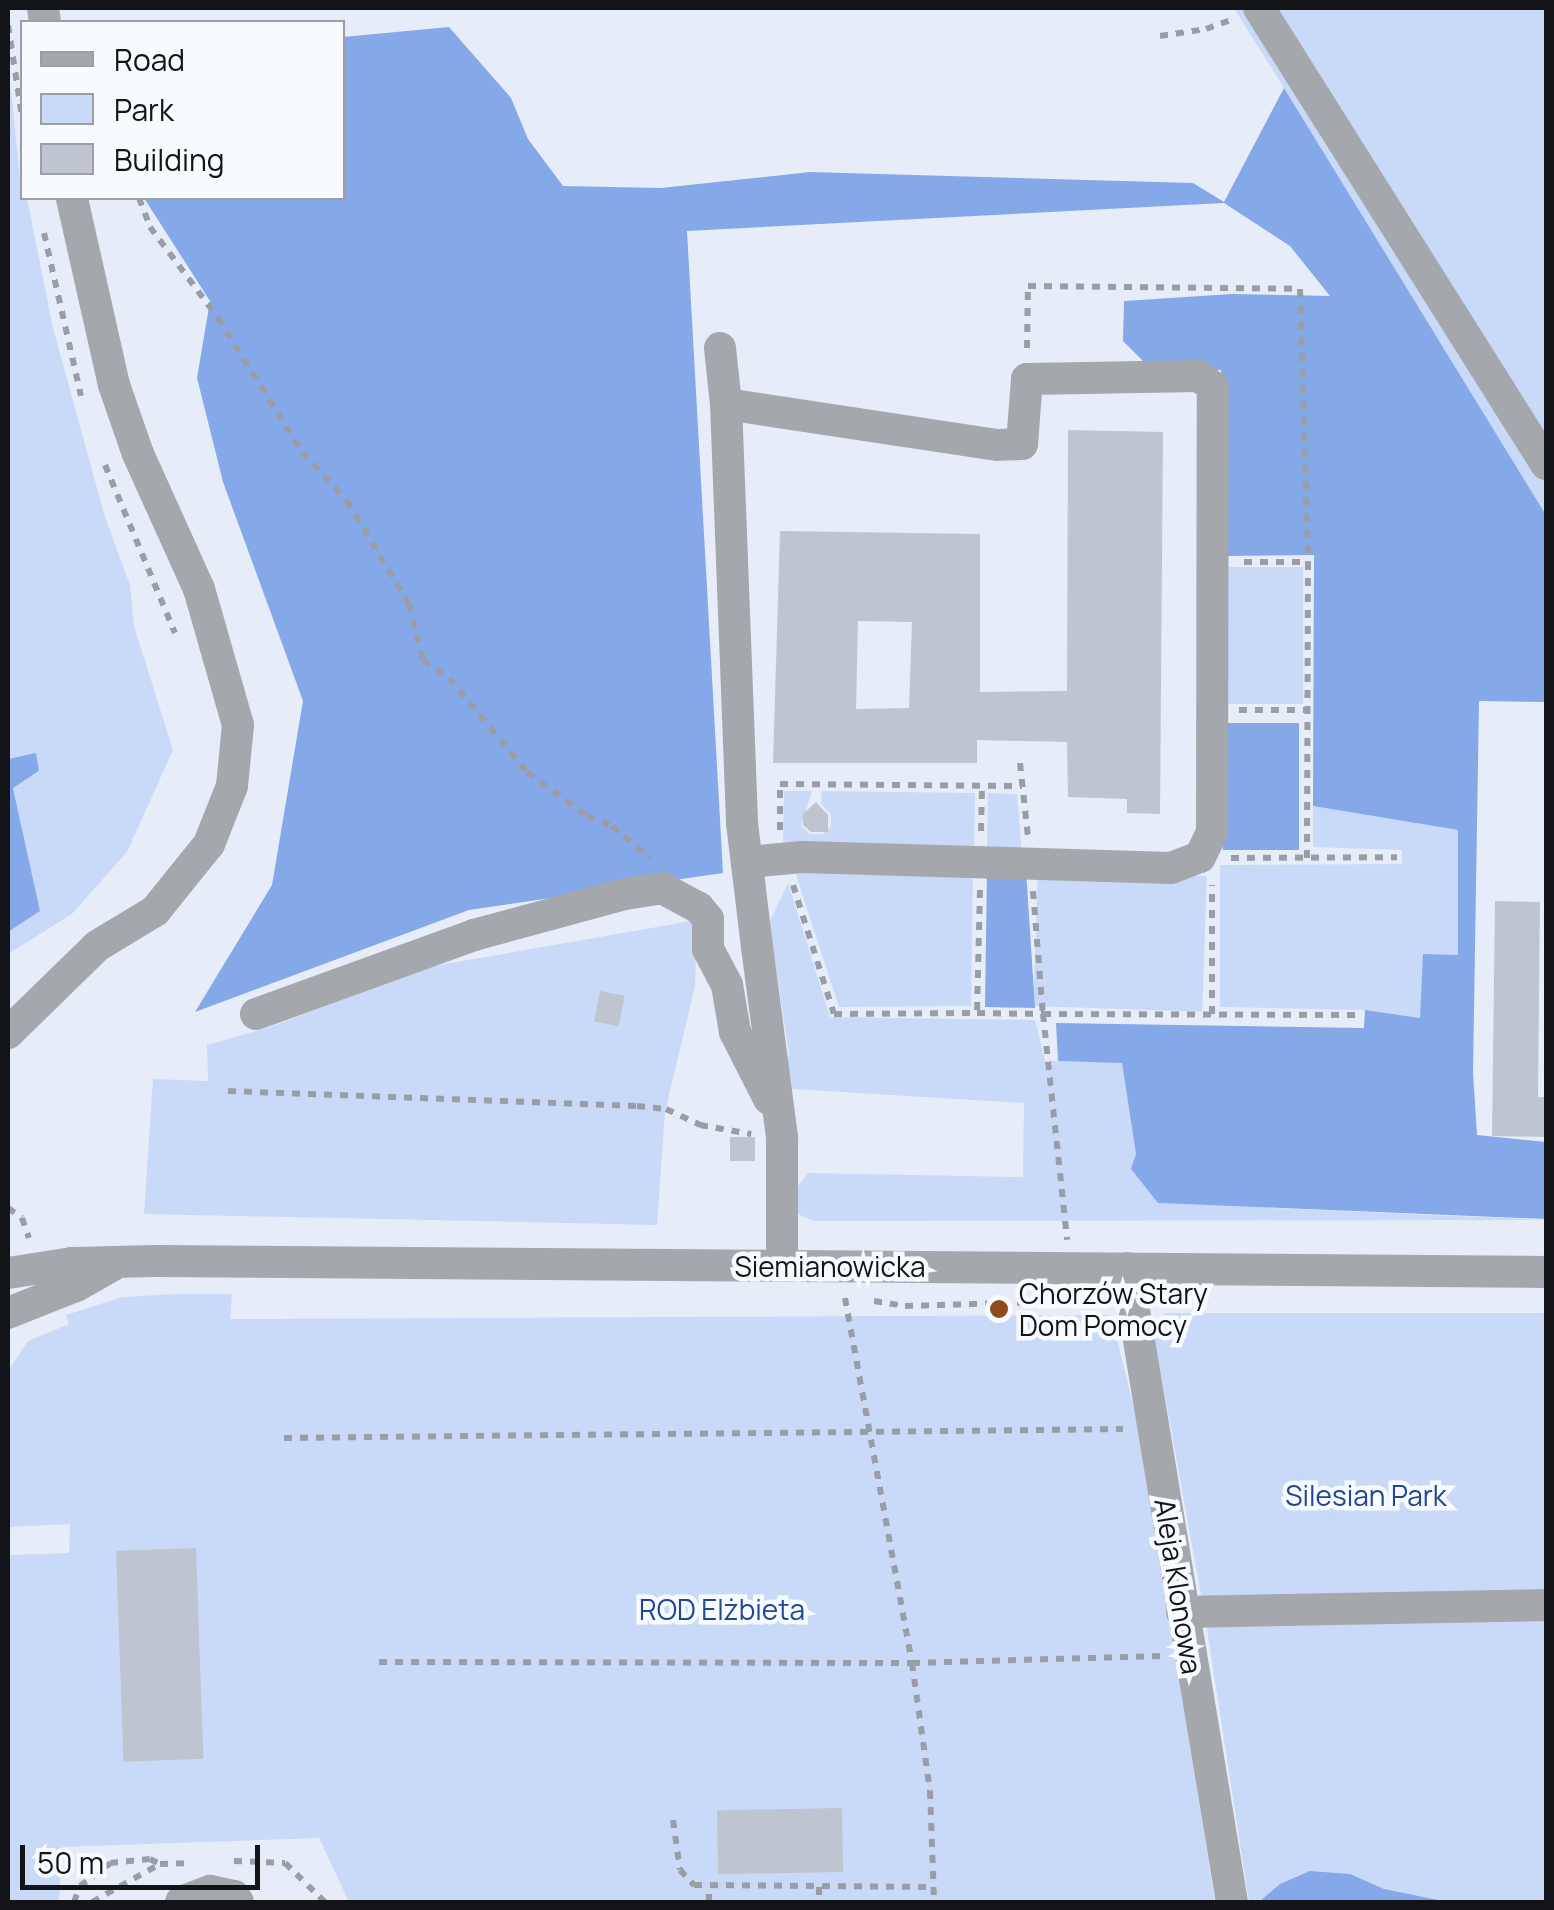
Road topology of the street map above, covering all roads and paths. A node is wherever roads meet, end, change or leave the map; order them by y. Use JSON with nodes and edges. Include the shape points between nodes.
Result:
{"nodes":[{"id":1,"x":1249,"y":12,"type":"edge"},
{"id":2,"x":8,"y":25,"type":"edge"},
{"id":3,"x":1160,"y":36,"type":"dead end"},
{"id":4,"x":20,"y":103,"type":"edge"},
{"id":5,"x":72,"y":200,"type":"edge"},
{"id":6,"x":140,"y":200,"type":"edge"},
{"id":7,"x":40,"y":215,"type":"dead end"},
{"id":8,"x":720,"y":348,"type":"dead end"},
{"id":9,"x":84,"y":404,"type":"dead end"},
{"id":10,"x":726,"y":404,"type":"junction"},
{"id":11,"x":103,"y":459,"type":"dead end"},
{"id":12,"x":1546,"y":464,"type":"edge"},
{"id":13,"x":1216,"y":562,"type":"junction"},
{"id":14,"x":1308,"y":562,"type":"dead end"},
{"id":15,"x":180,"y":644,"type":"dead end"},
{"id":16,"x":1214,"y":710,"type":"junction"},
{"id":17,"x":1308,"y":710,"type":"dead end"},
{"id":18,"x":1020,"y":763,"type":"dead end"},
{"id":19,"x":1022,"y":786,"type":"junction"},
{"id":20,"x":982,"y":787,"type":"junction"},
{"id":21,"x":981,"y":836,"type":"dead end"},
{"id":22,"x":780,"y":846,"type":"dead end"},
{"id":23,"x":1030,"y":854,"type":"dead end"},
{"id":24,"x":1200,"y":857,"type":"junction"},
{"id":25,"x":1396,"y":858,"type":"dead end"},
{"id":26,"x":747,"y":862,"type":"junction"},
{"id":27,"x":791,"y":880,"type":"dead end"},
{"id":28,"x":980,"y":887,"type":"dead end"},
{"id":29,"x":1033,"y":888,"type":"dead end"},
{"id":30,"x":676,"y":896,"type":"junction"},
{"id":31,"x":256,"y":1014,"type":"dead end"},
{"id":32,"x":978,"y":1014,"type":"junction"},
{"id":33,"x":1044,"y":1014,"type":"junction"},
{"id":34,"x":1212,"y":1014,"type":"junction"},
{"id":35,"x":1357,"y":1014,"type":"dead end"},
{"id":36,"x":8,"y":1033,"type":"edge"},
{"id":37,"x":228,"y":1091,"type":"dead end"},
{"id":38,"x":767,"y":1125,"type":"junction"},
{"id":39,"x":8,"y":1208,"type":"edge"},
{"id":40,"x":1067,"y":1242,"type":"dead end"},
{"id":41,"x":32,"y":1249,"type":"dead end"},
{"id":42,"x":113,"y":1265,"type":"junction"},
{"id":43,"x":782,"y":1266,"type":"junction"},
{"id":44,"x":1127,"y":1268,"type":"junction"},
{"id":45,"x":1546,"y":1272,"type":"edge"},
{"id":46,"x":8,"y":1273,"type":"edge"},
{"id":47,"x":845,"y":1297,"type":"dead end"},
{"id":48,"x":8,"y":1313,"type":"edge"},
{"id":49,"x":1154,"y":1428,"type":"junction"},
{"id":50,"x":870,"y":1431,"type":"junction"},
{"id":51,"x":284,"y":1438,"type":"dead end"},
{"id":52,"x":1546,"y":1605,"type":"edge"},
{"id":53,"x":1182,"y":1612,"type":"junction"},
{"id":54,"x":1189,"y":1655,"type":"junction"},
{"id":55,"x":379,"y":1662,"type":"dead end"},
{"id":56,"x":912,"y":1663,"type":"junction"},
{"id":57,"x":672,"y":1820,"type":"dead end"},
{"id":58,"x":709,"y":1886,"type":"junction"},
{"id":59,"x":820,"y":1887,"type":"junction"},
{"id":60,"x":933,"y":1888,"type":"junction"},
{"id":61,"x":74,"y":1902,"type":"edge"},
{"id":62,"x":92,"y":1902,"type":"edge"},
{"id":63,"x":181,"y":1902,"type":"edge"},
{"id":64,"x":238,"y":1902,"type":"edge"},
{"id":65,"x":709,"y":1902,"type":"edge"},
{"id":66,"x":820,"y":1902,"type":"edge"},
{"id":67,"x":934,"y":1902,"type":"edge"},
{"id":68,"x":1232,"y":1902,"type":"edge"}],
"edges":[{"from":1,"to":3,"type":"path","via":[[1206,29]]},
{"from":1,"to":12,"type":"street"},
{"from":2,"to":4,"type":"path"},
{"from":5,"to":36,"type":"street","via":[[114,385],[199,590],[238,725],[232,786],[208,844],[155,912],[98,946]]},
{"from":6,"to":30,"type":"path","via":[[150,227],[218,318],[302,452],[347,502],[409,604],[423,660],[449,678],[528,772],[624,834]]},
{"from":7,"to":9,"type":"path"},
{"from":8,"to":10,"type":"street"},
{"from":10,"to":13,"type":"street","via":[[1022,444],[1026,379],[1199,376],[1213,387]]},
{"from":10,"to":26,"type":"street"},
{"from":11,"to":15,"type":"path"},
{"from":13,"to":14,"type":"path"},
{"from":13,"to":16,"type":"street"},
{"from":16,"to":17,"type":"path"},
{"from":16,"to":24,"type":"street","via":[[1212,832]]},
{"from":18,"to":19,"type":"path"},
{"from":19,"to":20,"type":"path"},
{"from":19,"to":23,"type":"path"},
{"from":20,"to":21,"type":"path"},
{"from":20,"to":22,"type":"path","via":[[780,784]]},
{"from":24,"to":25,"type":"path"},
{"from":24,"to":26,"type":"street","via":[[1171,868],[823,857]]},
{"from":24,"to":34,"type":"path","via":[[1212,875]]},
{"from":26,"to":38,"type":"street"},
{"from":27,"to":32,"type":"path","via":[[834,1014]]},
{"from":28,"to":32,"type":"path"},
{"from":29,"to":33,"type":"path"},
{"from":30,"to":31,"type":"street","via":[[662,888],[625,894],[492,929]]},
{"from":30,"to":38,"type":"street","via":[[708,918],[708,949],[727,985],[735,1032]]},
{"from":32,"to":33,"type":"path"},
{"from":33,"to":34,"type":"path"},
{"from":33,"to":40,"type":"path"},
{"from":34,"to":35,"type":"path"},
{"from":37,"to":38,"type":"path","via":[[637,1106],[666,1109],[700,1125]]},
{"from":38,"to":43,"type":"street"},
{"from":39,"to":41,"type":"path","via":[[22,1218]]},
{"from":42,"to":43,"type":"street","name":"Siemianowicka"},
{"from":42,"to":46,"type":"street","name":"Siemianowicka","via":[[72,1263]]},
{"from":42,"to":48,"type":"street","name":"Siemianowicka"},
{"from":43,"to":44,"type":"street","name":"Siemianowicka"},
{"from":44,"to":45,"type":"street","name":"Siemianowicka"},
{"from":44,"to":49,"type":"street","name":"Aleja Klonowa"},
{"from":47,"to":50,"type":"path"},
{"from":49,"to":50,"type":"path"},
{"from":49,"to":53,"type":"street","name":"Aleja Klonowa"},
{"from":50,"to":51,"type":"path"},
{"from":50,"to":56,"type":"path"},
{"from":52,"to":53,"type":"street"},
{"from":53,"to":54,"type":"street","name":"Aleja Klonowa"},
{"from":54,"to":56,"type":"path"},
{"from":54,"to":68,"type":"street","name":"Aleja Klonowa"},
{"from":55,"to":56,"type":"path"},
{"from":56,"to":60,"type":"path","via":[[930,1791]]},
{"from":57,"to":58,"type":"path","via":[[680,1870],[694,1885]]},
{"from":58,"to":59,"type":"path"},
{"from":58,"to":65,"type":"path"},
{"from":59,"to":60,"type":"path"},
{"from":59,"to":66,"type":"path"},
{"from":60,"to":67,"type":"path"},
{"from":61,"to":62,"type":"path","via":[[80,1886],[110,1863],[160,1864]]},
{"from":63,"to":64,"type":"street","via":[[210,1890]]}]}
